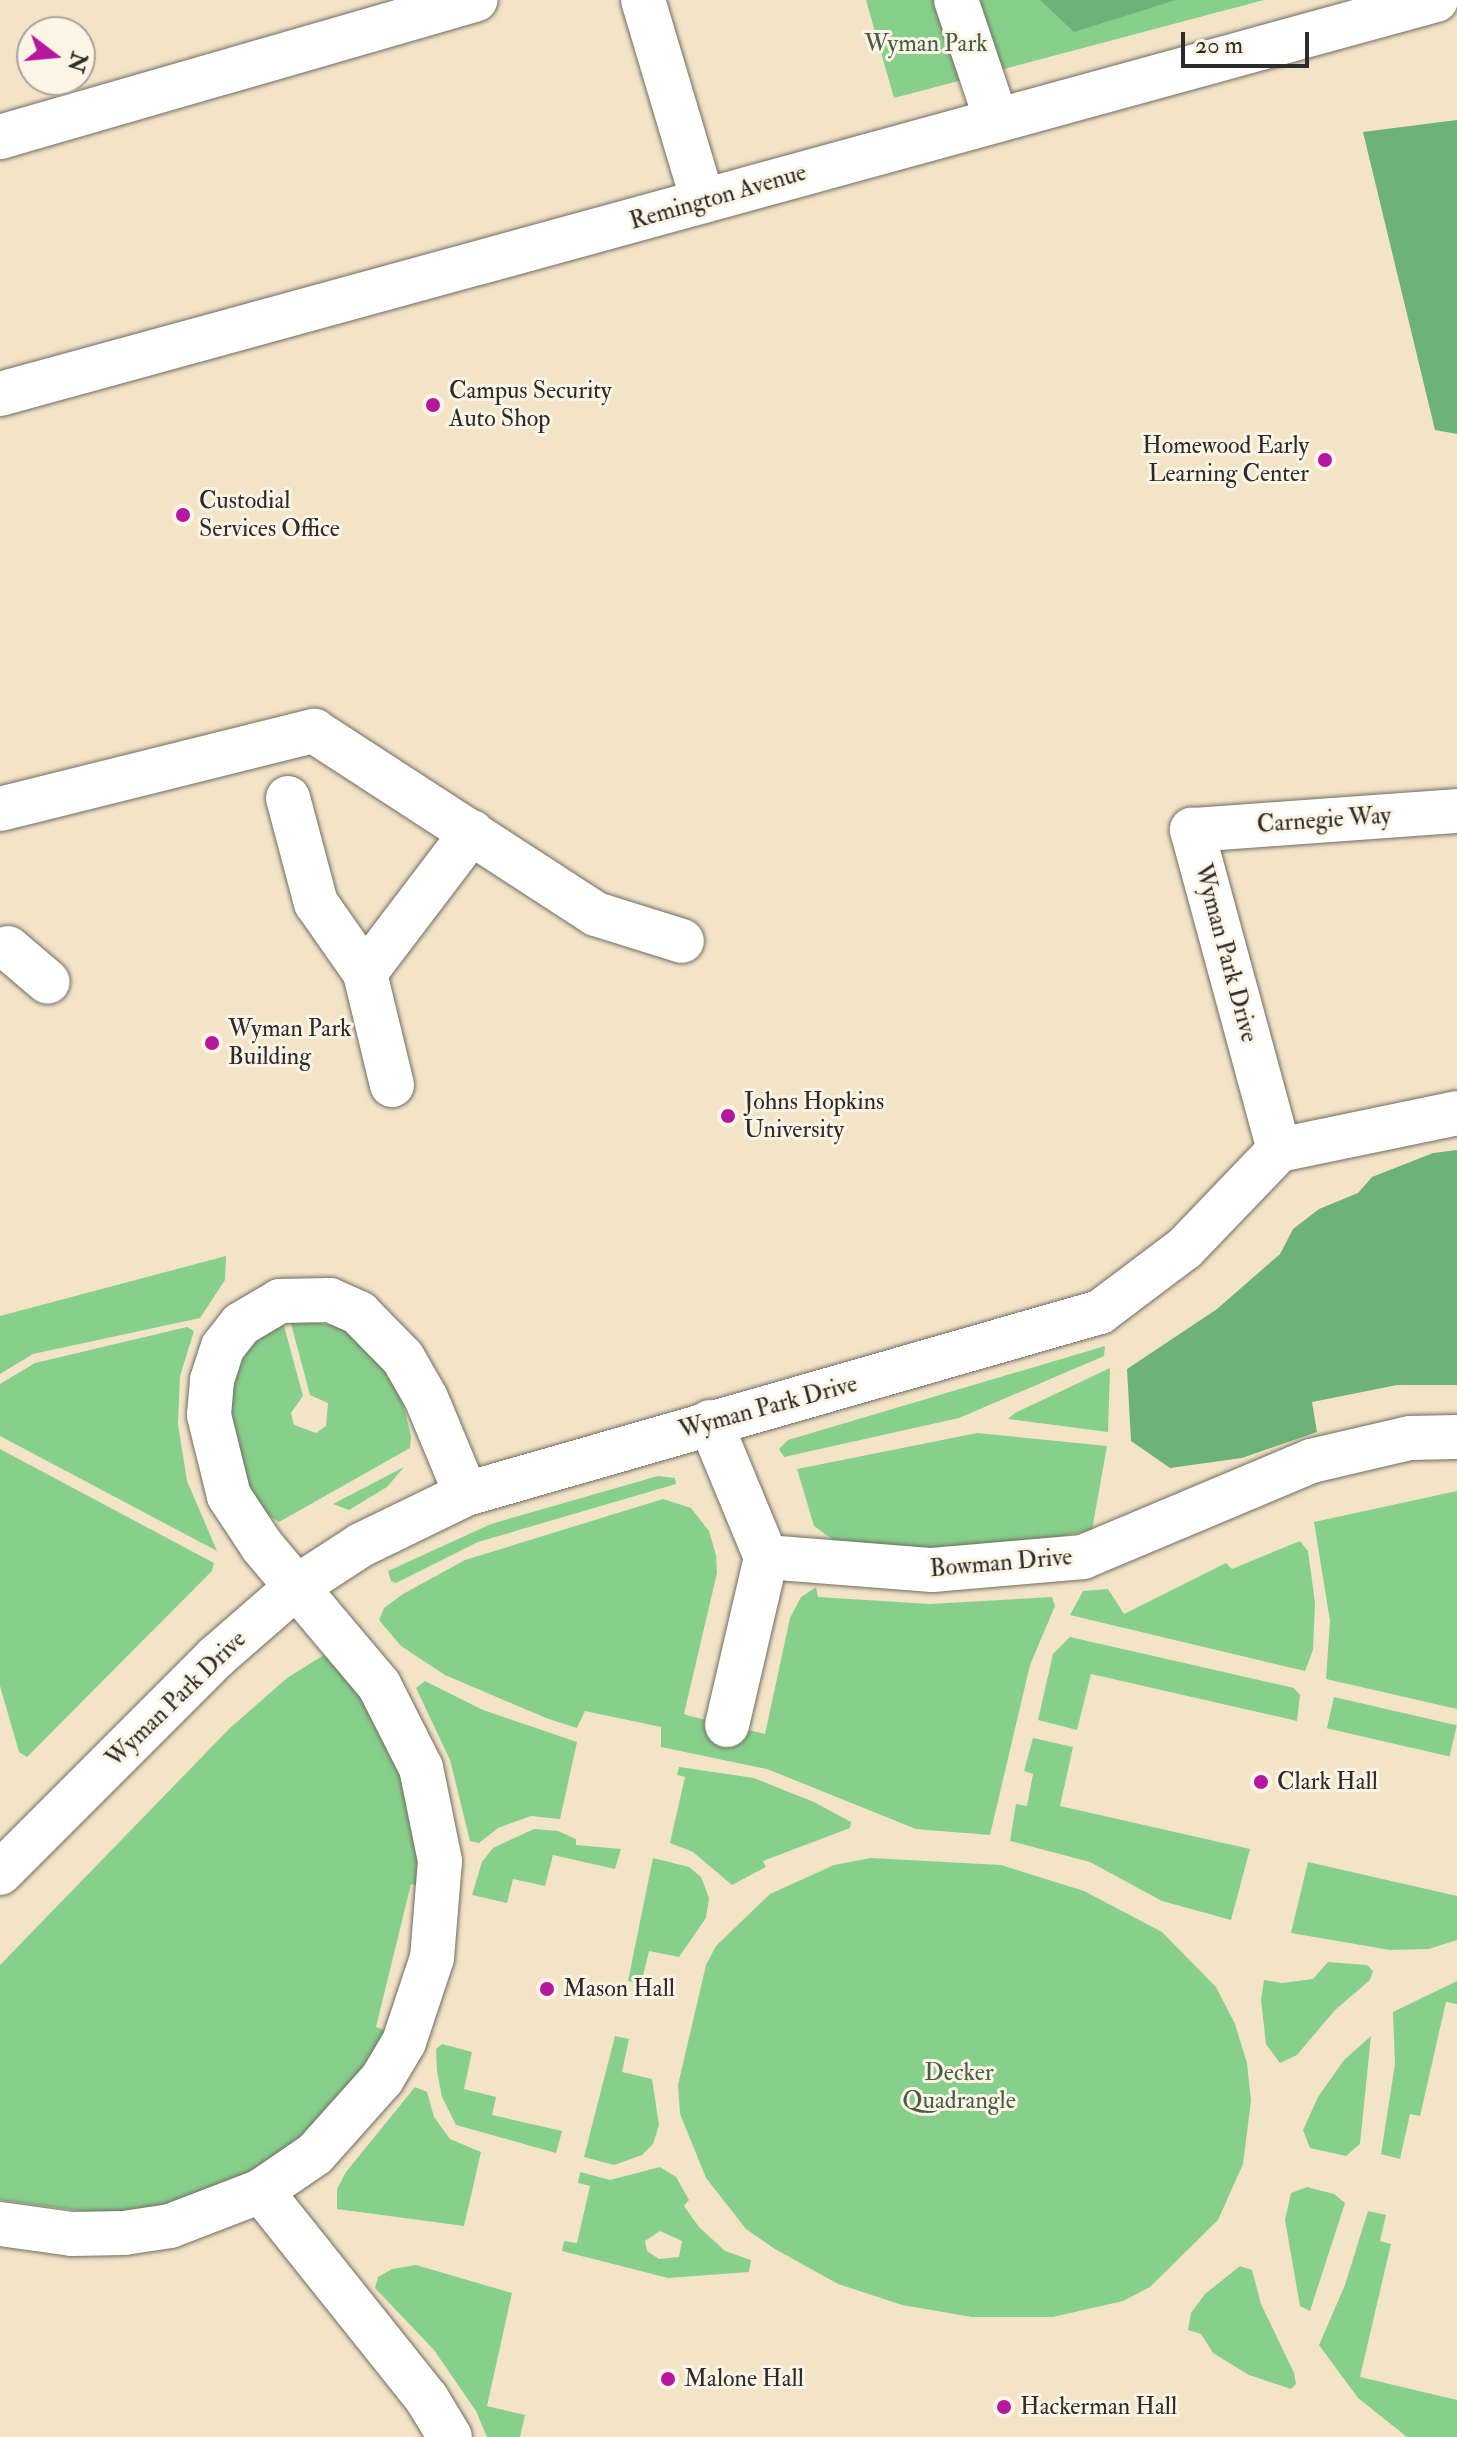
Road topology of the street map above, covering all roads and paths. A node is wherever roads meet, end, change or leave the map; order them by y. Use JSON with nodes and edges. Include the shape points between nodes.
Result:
{"nodes":[{"id":1,"x":475,"y":0,"type":"edge"},
{"id":2,"x":643,"y":0,"type":"edge"},
{"id":3,"x":956,"y":0,"type":"edge"},
{"id":4,"x":1436,"y":0,"type":"edge"},
{"id":5,"x":996,"y":119,"type":"junction"},
{"id":6,"x":0,"y":137,"type":"edge"},
{"id":7,"x":703,"y":201,"type":"junction"},
{"id":8,"x":3,"y":382,"type":"edge"},
{"id":9,"x":288,"y":798,"type":"dead end"},
{"id":10,"x":0,"y":809,"type":"edge"},
{"id":11,"x":1457,"y":811,"type":"edge"},
{"id":12,"x":1192,"y":830,"type":"joint"},
{"id":13,"x":472,"y":832,"type":"junction"},
{"id":14,"x":3,"y":938,"type":"edge"},
{"id":15,"x":682,"y":941,"type":"dead end"},
{"id":16,"x":365,"y":973,"type":"junction"},
{"id":17,"x":48,"y":982,"type":"dead end"},
{"id":18,"x":392,"y":1085,"type":"dead end"},
{"id":19,"x":1457,"y":1113,"type":"edge"},
{"id":20,"x":1279,"y":1150,"type":"junction"},
{"id":21,"x":710,"y":1422,"type":"junction"},
{"id":22,"x":1457,"y":1437,"type":"edge"},
{"id":23,"x":466,"y":1494,"type":"junction"},
{"id":24,"x":766,"y":1557,"type":"junction"},
{"id":25,"x":295,"y":1588,"type":"junction"},
{"id":26,"x":727,"y":1725,"type":"dead end"},
{"id":27,"x":0,"y":1873,"type":"edge"},
{"id":28,"x":261,"y":2191,"type":"junction"},
{"id":29,"x":0,"y":2224,"type":"edge"},
{"id":30,"x":450,"y":2437,"type":"edge"}],
"edges":[{"from":1,"to":6,"type":"street"},
{"from":2,"to":7,"type":"street"},
{"from":3,"to":5,"type":"street"},
{"from":4,"to":5,"type":"street","name":"Remington Avenue"},
{"from":5,"to":7,"type":"street","name":"Remington Avenue"},
{"from":7,"to":8,"type":"street","name":"Remington Avenue"},
{"from":9,"to":16,"type":"street","via":[[316,903]]},
{"from":10,"to":13,"type":"street","via":[[314,731]]},
{"from":11,"to":12,"type":"street","name":"Carnegie Way"},
{"from":12,"to":20,"type":"street","name":"Wyman Park Drive"},
{"from":13,"to":15,"type":"street","via":[[596,914]]},
{"from":13,"to":16,"type":"street"},
{"from":14,"to":17,"type":"street"},
{"from":16,"to":18,"type":"street"},
{"from":19,"to":20,"type":"street","via":[[1333,1143]]},
{"from":20,"to":21,"type":"street","name":"Wyman Park Drive","via":[[1185,1248],[1100,1312]]},
{"from":21,"to":23,"type":"street","name":"Wyman Park Drive"},
{"from":21,"to":24,"type":"street"},
{"from":22,"to":24,"type":"street","name":"Bowman Drive","via":[[1410,1438],[1311,1461],[1083,1557],[932,1570]]},
{"from":23,"to":25,"type":"street","name":"Wyman Park Drive","via":[[361,1545]]},
{"from":23,"to":25,"type":"street","via":[[426,1398],[383,1332],[330,1300],[303,1298],[261,1309],[223,1347],[212,1380],[209,1415],[229,1496]]},
{"from":24,"to":26,"type":"street"},
{"from":25,"to":27,"type":"street","name":"Wyman Park Drive","via":[[216,1657]]},
{"from":25,"to":28,"type":"street","via":[[379,1685],[421,1768],[440,1861],[439,1917],[422,1994],[404,2042],[382,2079],[315,2154]]},
{"from":28,"to":29,"type":"street","via":[[170,2226],[124,2233],[72,2234]]},
{"from":28,"to":30,"type":"street","via":[[427,2399]]}]}
